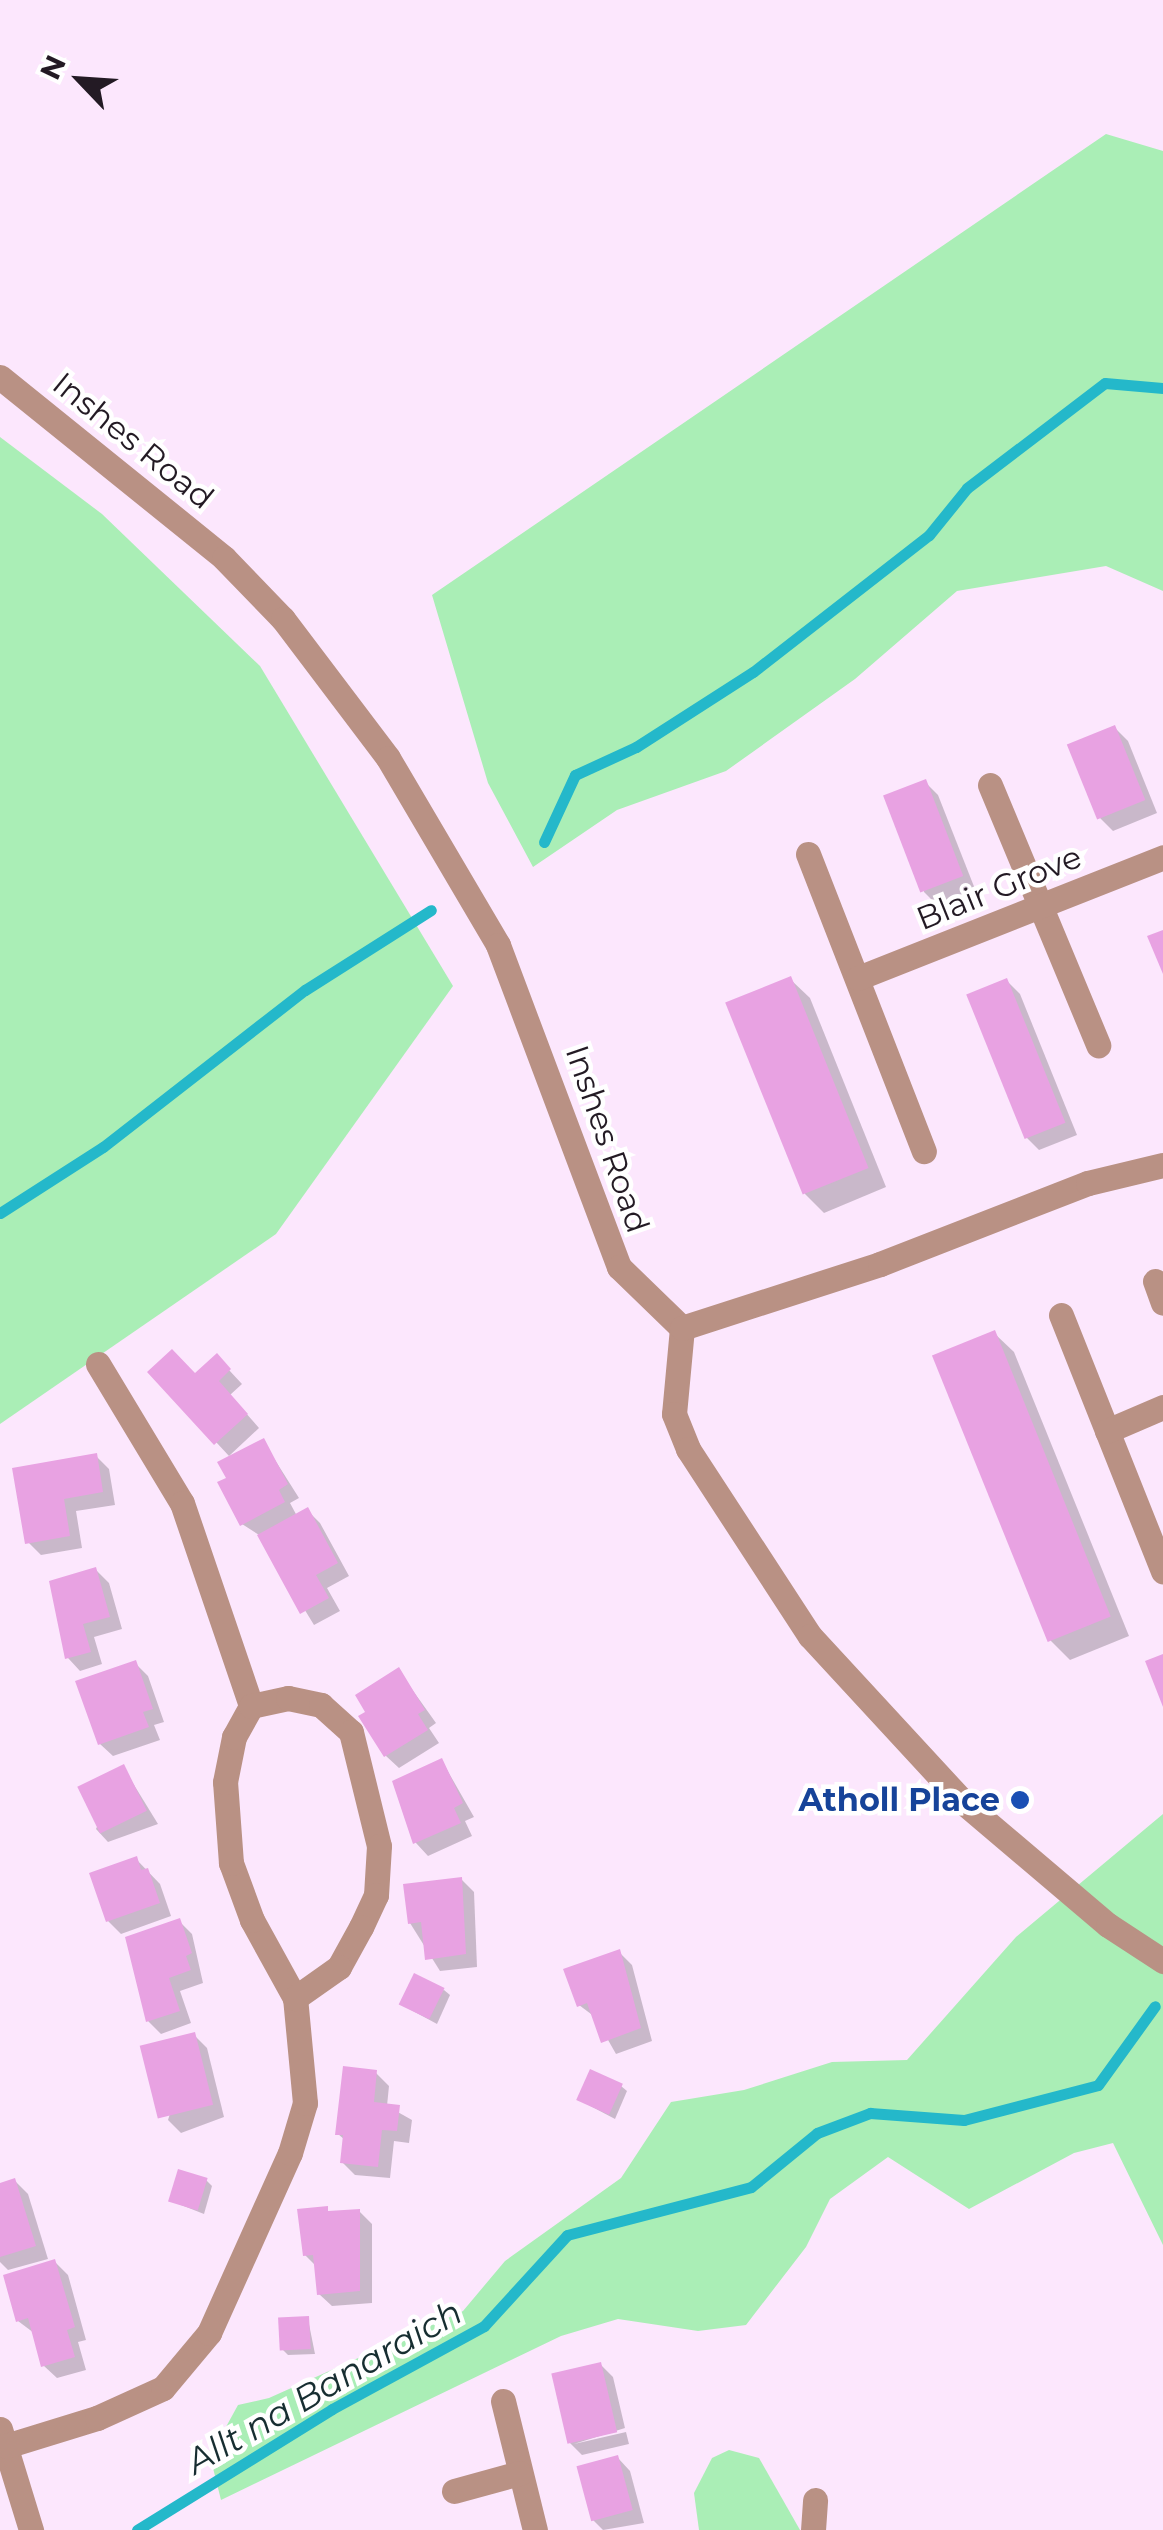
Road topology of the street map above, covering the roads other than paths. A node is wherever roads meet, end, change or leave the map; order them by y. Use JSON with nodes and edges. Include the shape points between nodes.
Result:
{"nodes":[{"id":1,"x":0,"y":377,"type":"edge"},
{"id":2,"x":990,"y":785,"type":"dead end"},
{"id":3,"x":808,"y":854,"type":"dead end"},
{"id":4,"x":1163,"y":856,"type":"edge"},
{"id":5,"x":1042,"y":907,"type":"junction"},
{"id":6,"x":858,"y":978,"type":"junction"},
{"id":7,"x":1098,"y":1045,"type":"dead end"},
{"id":8,"x":924,"y":1151,"type":"dead end"},
{"id":9,"x":1163,"y":1164,"type":"edge"},
{"id":10,"x":1061,"y":1315,"type":"dead end"},
{"id":11,"x":682,"y":1328,"type":"junction"},
{"id":12,"x":98,"y":1364,"type":"dead end"},
{"id":13,"x":1163,"y":1408,"type":"edge"},
{"id":14,"x":1107,"y":1431,"type":"junction"},
{"id":15,"x":1163,"y":1571,"type":"edge"},
{"id":16,"x":251,"y":1706,"type":"junction"},
{"id":17,"x":1163,"y":1961,"type":"edge"},
{"id":18,"x":296,"y":1998,"type":"junction"},
{"id":19,"x":503,"y":2401,"type":"dead end"},
{"id":20,"x":3,"y":2437,"type":"edge"},
{"id":21,"x":520,"y":2473,"type":"junction"},
{"id":22,"x":454,"y":2492,"type":"dead end"},
{"id":23,"x":815,"y":2500,"type":"dead end"},
{"id":24,"x":31,"y":2530,"type":"edge"},
{"id":25,"x":534,"y":2530,"type":"edge"},
{"id":26,"x":812,"y":2530,"type":"edge"}],
"edges":[{"from":1,"to":11,"type":"street","name":"Inshes Road","via":[[224,558],[283,619],[388,758],[498,944],[532,1022],[596,1220],[619,1267]]},
{"from":2,"to":5,"type":"street"},
{"from":3,"to":6,"type":"street"},
{"from":4,"to":5,"type":"street","name":"Blair Grove"},
{"from":5,"to":6,"type":"street","name":"Blair Grove"},
{"from":5,"to":7,"type":"street"},
{"from":6,"to":8,"type":"street"},
{"from":9,"to":11,"type":"street","via":[[1088,1183],[880,1264]]},
{"from":10,"to":14,"type":"street"},
{"from":11,"to":17,"type":"street","via":[[674,1414],[688,1449],[810,1636],[964,1803],[1108,1925]]},
{"from":12,"to":16,"type":"street","via":[[182,1503]]},
{"from":13,"to":14,"type":"street"},
{"from":14,"to":15,"type":"street"},
{"from":16,"to":18,"type":"street","via":[[234,1737],[225,1782],[232,1863],[252,1920]]},
{"from":16,"to":18,"type":"street","via":[[288,1698],[321,1705],[351,1732],[373,1800],[376,1895],[338,1967]]},
{"from":18,"to":20,"type":"street","via":[[306,2103],[209,2333],[164,2388],[97,2418]]},
{"from":19,"to":21,"type":"street"},
{"from":20,"to":24,"type":"street"},
{"from":21,"to":22,"type":"street"},
{"from":21,"to":25,"type":"street"},
{"from":23,"to":26,"type":"street"}]}
